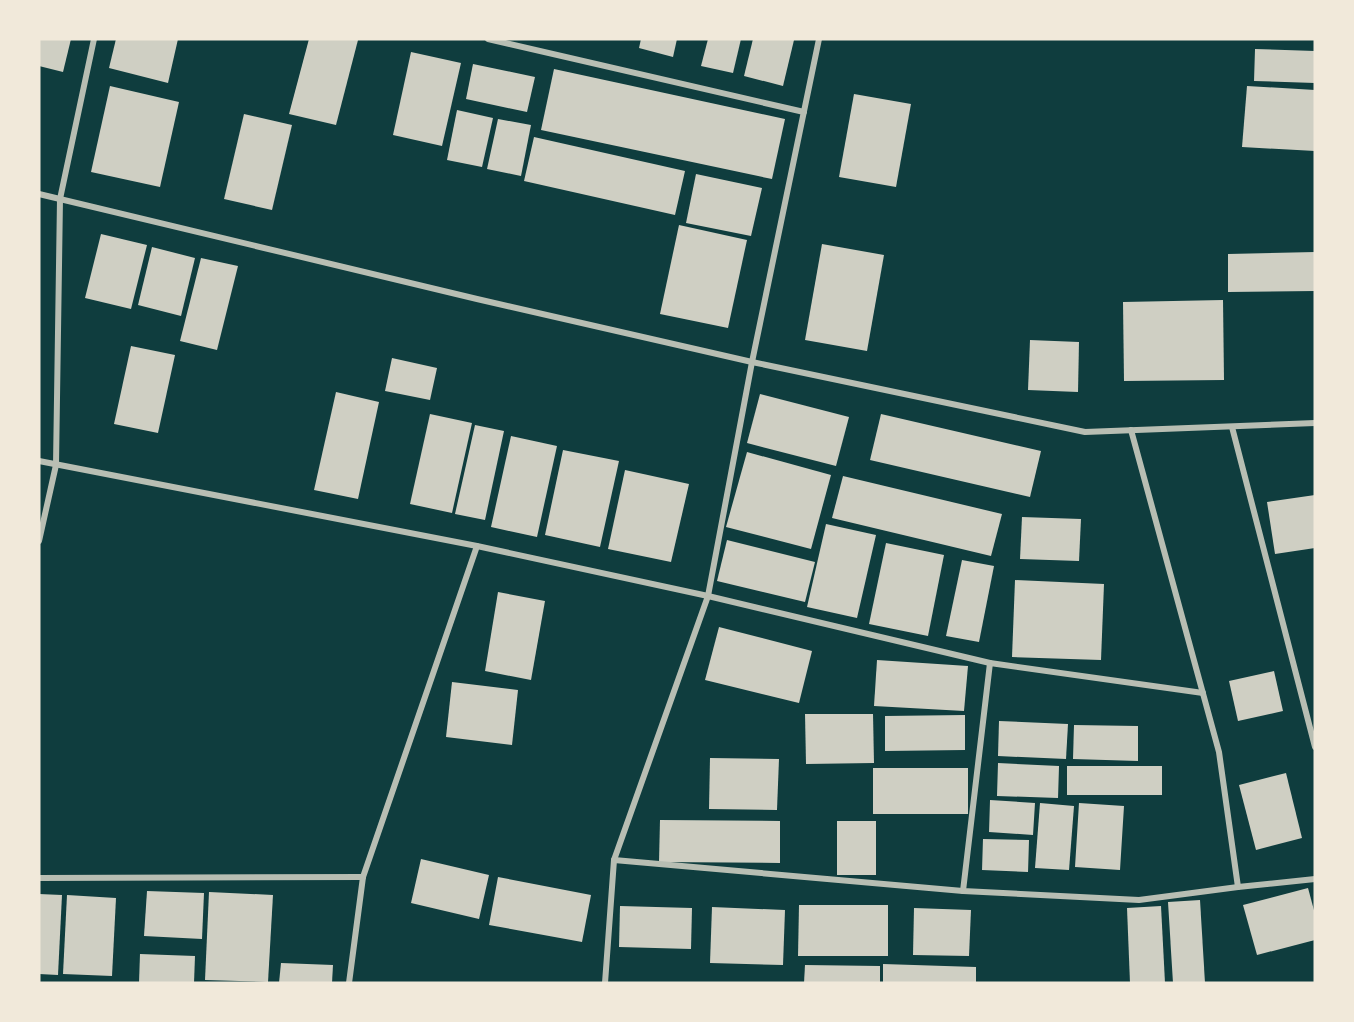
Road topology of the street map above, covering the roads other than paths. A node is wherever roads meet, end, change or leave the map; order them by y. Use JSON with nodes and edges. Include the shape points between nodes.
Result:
{"nodes":[{"id":1,"x":94,"y":39,"type":"edge"},
{"id":2,"x":488,"y":39,"type":"edge"},
{"id":3,"x":819,"y":39,"type":"edge"},
{"id":4,"x":804,"y":112,"type":"junction"},
{"id":5,"x":39,"y":194,"type":"edge"},
{"id":6,"x":60,"y":199,"type":"junction"},
{"id":7,"x":753,"y":362,"type":"junction"},
{"id":8,"x":1315,"y":423,"type":"edge"},
{"id":9,"x":1232,"y":427,"type":"junction"},
{"id":10,"x":1131,"y":430,"type":"junction"},
{"id":11,"x":39,"y":461,"type":"edge"},
{"id":12,"x":56,"y":465,"type":"junction"},
{"id":13,"x":39,"y":541,"type":"edge"},
{"id":14,"x":477,"y":546,"type":"junction"},
{"id":15,"x":708,"y":596,"type":"junction"},
{"id":16,"x":990,"y":663,"type":"junction"},
{"id":17,"x":1203,"y":693,"type":"junction"},
{"id":18,"x":1315,"y":747,"type":"edge"},
{"id":19,"x":614,"y":860,"type":"junction"},
{"id":20,"x":363,"y":877,"type":"junction"},
{"id":21,"x":39,"y":878,"type":"edge"},
{"id":22,"x":1315,"y":879,"type":"edge"},
{"id":23,"x":1238,"y":886,"type":"junction"},
{"id":24,"x":963,"y":891,"type":"junction"},
{"id":25,"x":349,"y":983,"type":"edge"},
{"id":26,"x":605,"y":983,"type":"edge"}],
"edges":[{"from":1,"to":6,"type":"street"},
{"from":2,"to":4,"type":"street"},
{"from":3,"to":4,"type":"street"},
{"from":4,"to":7,"type":"street"},
{"from":5,"to":6,"type":"street"},
{"from":6,"to":7,"type":"street"},
{"from":6,"to":12,"type":"street"},
{"from":7,"to":10,"type":"street","via":[[1085,432]]},
{"from":7,"to":15,"type":"street"},
{"from":8,"to":9,"type":"street"},
{"from":9,"to":10,"type":"street"},
{"from":9,"to":18,"type":"street"},
{"from":10,"to":17,"type":"street"},
{"from":11,"to":12,"type":"street"},
{"from":12,"to":13,"type":"street"},
{"from":12,"to":14,"type":"street"},
{"from":14,"to":15,"type":"street"},
{"from":14,"to":20,"type":"street"},
{"from":15,"to":16,"type":"street"},
{"from":15,"to":19,"type":"street"},
{"from":16,"to":17,"type":"street"},
{"from":16,"to":24,"type":"street"},
{"from":17,"to":23,"type":"street","via":[[1219,752]]},
{"from":19,"to":24,"type":"street"},
{"from":19,"to":26,"type":"street"},
{"from":20,"to":21,"type":"street"},
{"from":20,"to":25,"type":"street"},
{"from":22,"to":23,"type":"street"},
{"from":23,"to":24,"type":"street","via":[[1139,900]]}]}
